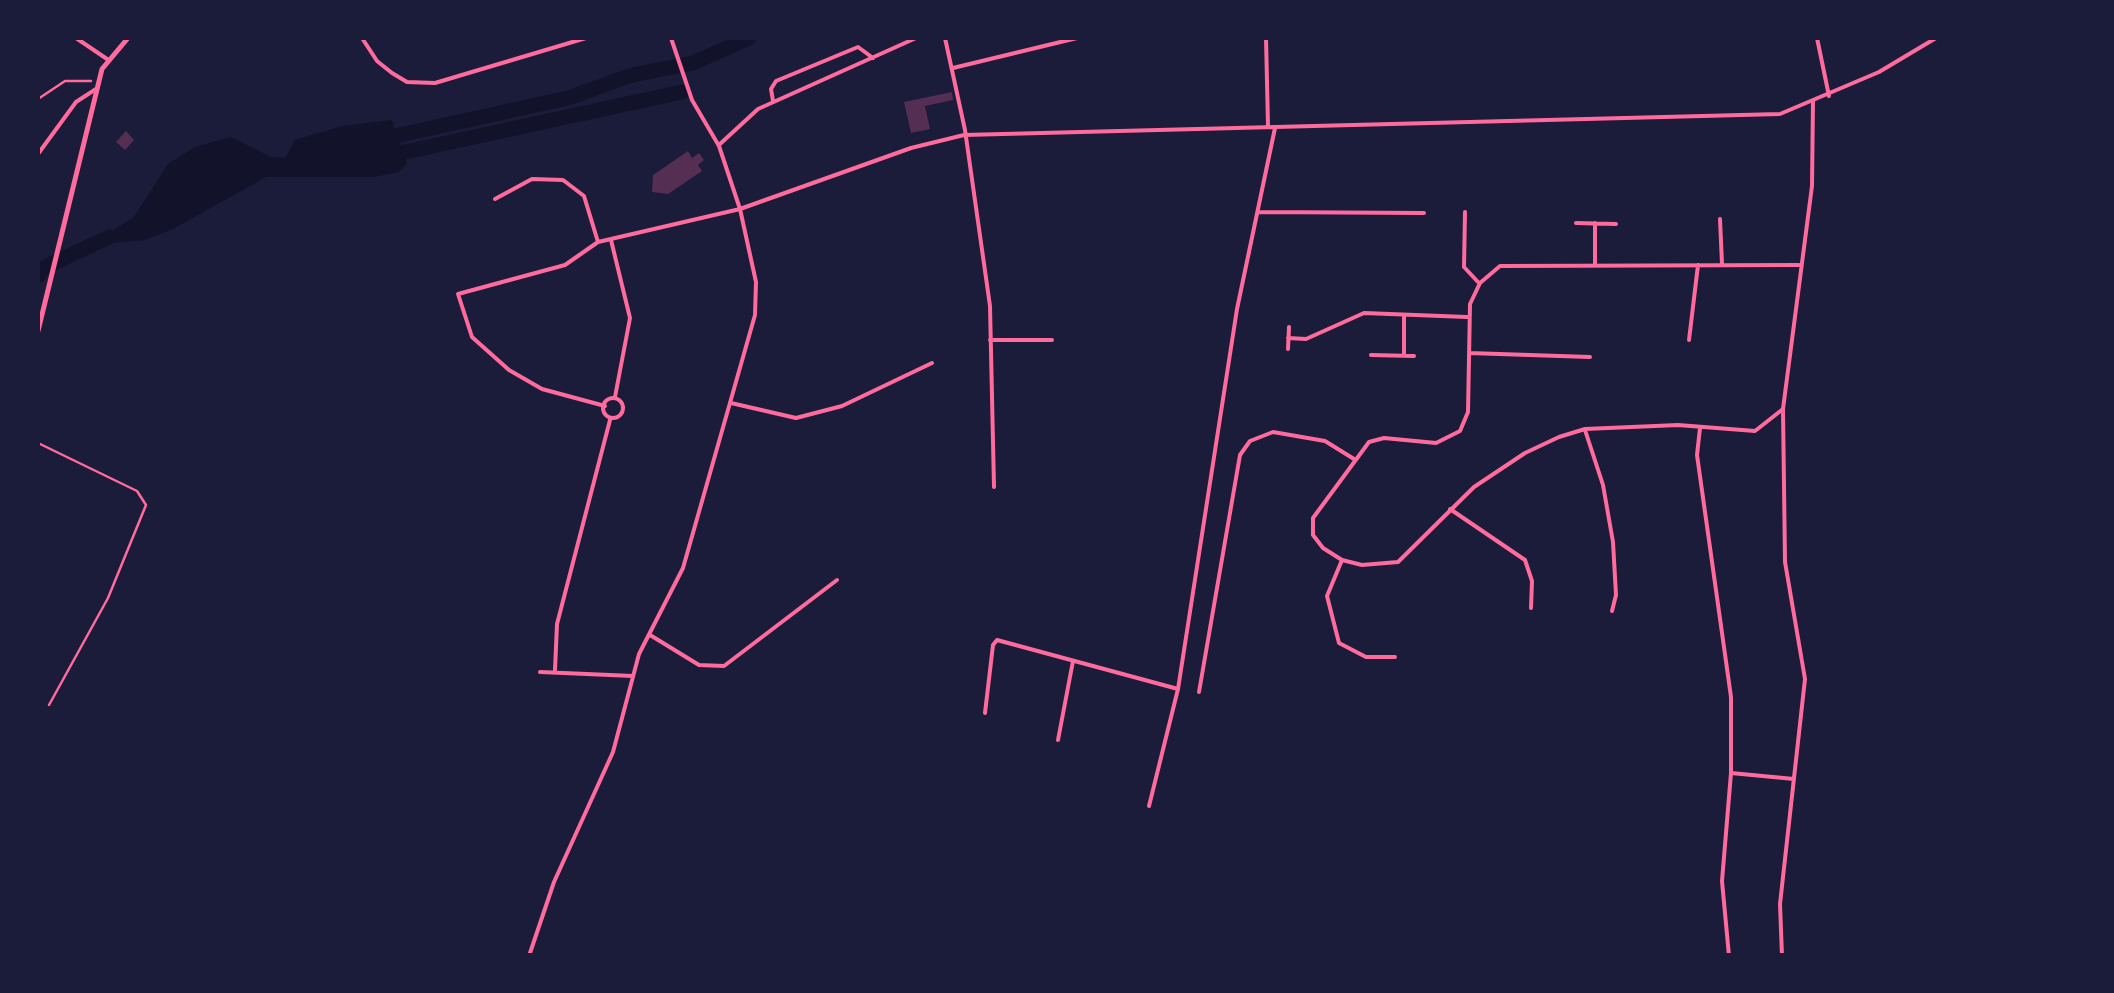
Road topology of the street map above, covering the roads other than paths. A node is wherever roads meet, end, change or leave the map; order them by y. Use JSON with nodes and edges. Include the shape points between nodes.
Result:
{"nodes":[{"id":1,"x":76,"y":38,"type":"edge"},
{"id":2,"x":128,"y":38,"type":"edge"},
{"id":3,"x":362,"y":38,"type":"edge"},
{"id":4,"x":560,"y":38,"type":"edge"},
{"id":5,"x":586,"y":38,"type":"edge"},
{"id":6,"x":671,"y":38,"type":"edge"},
{"id":7,"x":916,"y":38,"type":"edge"},
{"id":8,"x":945,"y":38,"type":"edge"},
{"id":9,"x":1077,"y":38,"type":"edge"},
{"id":10,"x":1266,"y":38,"type":"edge"},
{"id":11,"x":1818,"y":38,"type":"edge"},
{"id":12,"x":1936,"y":38,"type":"edge"},
{"id":13,"x":562,"y":44,"type":"junction"},
{"id":14,"x":107,"y":58,"type":"junction"},
{"id":15,"x":873,"y":58,"type":"junction"},
{"id":16,"x":952,"y":68,"type":"junction"},
{"id":17,"x":96,"y":86,"type":"junction"},
{"id":18,"x":1829,"y":96,"type":"junction"},
{"id":19,"x":773,"y":100,"type":"junction"},
{"id":20,"x":1813,"y":101,"type":"junction"},
{"id":21,"x":1268,"y":126,"type":"junction"},
{"id":22,"x":1276,"y":126,"type":"junction"},
{"id":23,"x":964,"y":135,"type":"junction"},
{"id":24,"x":719,"y":146,"type":"junction"},
{"id":25,"x":38,"y":154,"type":"edge"},
{"id":26,"x":495,"y":199,"type":"dead end"},
{"id":27,"x":740,"y":210,"type":"junction"},
{"id":28,"x":1259,"y":212,"type":"junction"},
{"id":29,"x":1465,"y":212,"type":"dead end"},
{"id":30,"x":1424,"y":213,"type":"dead end"},
{"id":31,"x":1720,"y":218,"type":"dead end"},
{"id":32,"x":1576,"y":224,"type":"dead end"},
{"id":33,"x":1595,"y":224,"type":"junction"},
{"id":34,"x":1616,"y":224,"type":"dead end"},
{"id":35,"x":612,"y":240,"type":"junction"},
{"id":36,"x":598,"y":242,"type":"junction"},
{"id":37,"x":1595,"y":263,"type":"junction"},
{"id":38,"x":1698,"y":263,"type":"junction"},
{"id":39,"x":1722,"y":264,"type":"junction"},
{"id":40,"x":1799,"y":265,"type":"junction"},
{"id":41,"x":1480,"y":283,"type":"junction"},
{"id":42,"x":1404,"y":314,"type":"junction"},
{"id":43,"x":1469,"y":317,"type":"junction"},
{"id":44,"x":1289,"y":327,"type":"dead end"},
{"id":45,"x":38,"y":330,"type":"edge"},
{"id":46,"x":1288,"y":338,"type":"junction"},
{"id":47,"x":990,"y":340,"type":"junction"},
{"id":48,"x":1052,"y":340,"type":"dead end"},
{"id":49,"x":1690,"y":340,"type":"dead end"},
{"id":50,"x":1288,"y":349,"type":"dead end"},
{"id":51,"x":1468,"y":353,"type":"junction"},
{"id":52,"x":1371,"y":355,"type":"dead end"},
{"id":53,"x":1404,"y":356,"type":"junction"},
{"id":54,"x":1414,"y":356,"type":"dead end"},
{"id":55,"x":1590,"y":357,"type":"dead end"},
{"id":56,"x":932,"y":363,"type":"dead end"},
{"id":57,"x":616,"y":397,"type":"junction"},
{"id":58,"x":732,"y":403,"type":"junction"},
{"id":59,"x":605,"y":406,"type":"junction"},
{"id":60,"x":1784,"y":409,"type":"junction"},
{"id":61,"x":610,"y":420,"type":"junction"},
{"id":62,"x":1700,"y":426,"type":"junction"},
{"id":63,"x":1585,"y":429,"type":"junction"},
{"id":64,"x":1354,"y":459,"type":"junction"},
{"id":65,"x":994,"y":488,"type":"dead end"},
{"id":66,"x":1450,"y":509,"type":"junction"},
{"id":67,"x":1342,"y":560,"type":"junction"},
{"id":68,"x":837,"y":580,"type":"dead end"},
{"id":69,"x":1531,"y":608,"type":"dead end"},
{"id":70,"x":1612,"y":611,"type":"dead end"},
{"id":71,"x":650,"y":635,"type":"junction"},
{"id":72,"x":1396,"y":657,"type":"dead end"},
{"id":73,"x":1073,"y":659,"type":"junction"},
{"id":74,"x":555,"y":670,"type":"junction"},
{"id":75,"x":540,"y":672,"type":"dead end"},
{"id":76,"x":633,"y":676,"type":"junction"},
{"id":77,"x":1178,"y":689,"type":"junction"},
{"id":78,"x":1199,"y":692,"type":"dead end"},
{"id":79,"x":985,"y":713,"type":"dead end"},
{"id":80,"x":1058,"y":740,"type":"dead end"},
{"id":81,"x":1731,"y":773,"type":"junction"},
{"id":82,"x":1794,"y":778,"type":"junction"},
{"id":83,"x":1149,"y":806,"type":"dead end"},
{"id":84,"x":530,"y":956,"type":"edge"},
{"id":85,"x":1729,"y":956,"type":"edge"},
{"id":86,"x":1782,"y":956,"type":"edge"}],
"edges":[{"from":1,"to":14,"type":"street"},
{"from":2,"to":14,"type":"street"},
{"from":3,"to":13,"type":"street","via":[[392,73],[407,82],[434,83]]},
{"from":4,"to":13,"type":"street"},
{"from":5,"to":13,"type":"street"},
{"from":6,"to":24,"type":"street","via":[[692,100]]},
{"from":7,"to":15,"type":"street"},
{"from":8,"to":16,"type":"street"},
{"from":9,"to":16,"type":"street"},
{"from":10,"to":21,"type":"street"},
{"from":11,"to":18,"type":"street"},
{"from":12,"to":18,"type":"street"},
{"from":14,"to":17,"type":"street"},
{"from":15,"to":19,"type":"street"},
{"from":15,"to":19,"type":"street","via":[[858,47],[821,62],[776,81]]},
{"from":16,"to":23,"type":"street"},
{"from":17,"to":25,"type":"street"},
{"from":17,"to":45,"type":"street"},
{"from":18,"to":20,"type":"street"},
{"from":19,"to":24,"type":"street"},
{"from":20,"to":22,"type":"street","via":[[1780,114]]},
{"from":20,"to":40,"type":"street","via":[[1812,186]]},
{"from":21,"to":22,"type":"street"},
{"from":21,"to":23,"type":"street"},
{"from":22,"to":28,"type":"street"},
{"from":23,"to":27,"type":"street"},
{"from":23,"to":47,"type":"street"},
{"from":24,"to":27,"type":"street"},
{"from":26,"to":36,"type":"street","via":[[532,179],[563,180],[584,196]]},
{"from":27,"to":35,"type":"street"},
{"from":27,"to":58,"type":"street","via":[[757,298]]},
{"from":28,"to":30,"type":"street"},
{"from":28,"to":77,"type":"street","via":[[1236,309]]},
{"from":29,"to":41,"type":"street","via":[[1464,267]]},
{"from":31,"to":39,"type":"street"},
{"from":32,"to":33,"type":"street"},
{"from":33,"to":34,"type":"street"},
{"from":33,"to":37,"type":"street"},
{"from":35,"to":36,"type":"street"},
{"from":35,"to":57,"type":"street","via":[[630,318]]},
{"from":36,"to":59,"type":"street","via":[[566,265],[458,294],[472,337],[509,370],[542,389]]},
{"from":37,"to":38,"type":"street"},
{"from":37,"to":41,"type":"street","via":[[1511,263]]},
{"from":38,"to":39,"type":"street"},
{"from":38,"to":49,"type":"street"},
{"from":39,"to":40,"type":"street"},
{"from":40,"to":60,"type":"street"},
{"from":41,"to":43,"type":"street"},
{"from":42,"to":43,"type":"street"},
{"from":42,"to":46,"type":"street","via":[[1364,313],[1306,340]]},
{"from":42,"to":53,"type":"street"},
{"from":43,"to":51,"type":"street"},
{"from":44,"to":46,"type":"street"},
{"from":46,"to":50,"type":"street"},
{"from":47,"to":48,"type":"street"},
{"from":47,"to":65,"type":"street"},
{"from":51,"to":55,"type":"street"},
{"from":51,"to":64,"type":"street","via":[[1468,412],[1460,431],[1436,443],[1377,439]]},
{"from":52,"to":53,"type":"street"},
{"from":53,"to":54,"type":"street"},
{"from":56,"to":58,"type":"street","via":[[842,406],[796,418]]},
{"from":57,"to":59,"type":"street"},
{"from":57,"to":61,"type":"street","via":[[621,409]]},
{"from":58,"to":71,"type":"street","via":[[683,568]]},
{"from":59,"to":61,"type":"street"},
{"from":60,"to":62,"type":"street","via":[[1755,431]]},
{"from":60,"to":82,"type":"street","via":[[1785,562],[1805,679]]},
{"from":61,"to":74,"type":"street","via":[[557,624]]},
{"from":62,"to":63,"type":"street"},
{"from":62,"to":81,"type":"street","via":[[1698,455],[1731,697]]},
{"from":63,"to":66,"type":"street","via":[[1525,453]]},
{"from":63,"to":70,"type":"street","via":[[1613,542]]},
{"from":64,"to":67,"type":"street","via":[[1313,518],[1312,535]]},
{"from":64,"to":78,"type":"street","via":[[1325,441],[1273,432],[1250,441],[1240,455]]},
{"from":66,"to":67,"type":"street","via":[[1398,562]]},
{"from":66,"to":69,"type":"street","via":[[1524,560]]},
{"from":67,"to":72,"type":"street","via":[[1327,596],[1339,643],[1366,657]]},
{"from":68,"to":71,"type":"street","via":[[724,666],[700,664]]},
{"from":71,"to":76,"type":"street"},
{"from":73,"to":77,"type":"street"},
{"from":73,"to":79,"type":"street","via":[[994,642]]},
{"from":73,"to":80,"type":"street"},
{"from":74,"to":75,"type":"street"},
{"from":74,"to":76,"type":"street"},
{"from":76,"to":84,"type":"street","via":[[613,752],[534,932]]},
{"from":77,"to":83,"type":"street"},
{"from":81,"to":82,"type":"street"},
{"from":81,"to":85,"type":"street","via":[[1722,881]]},
{"from":82,"to":86,"type":"street","via":[[1780,904]]}]}
